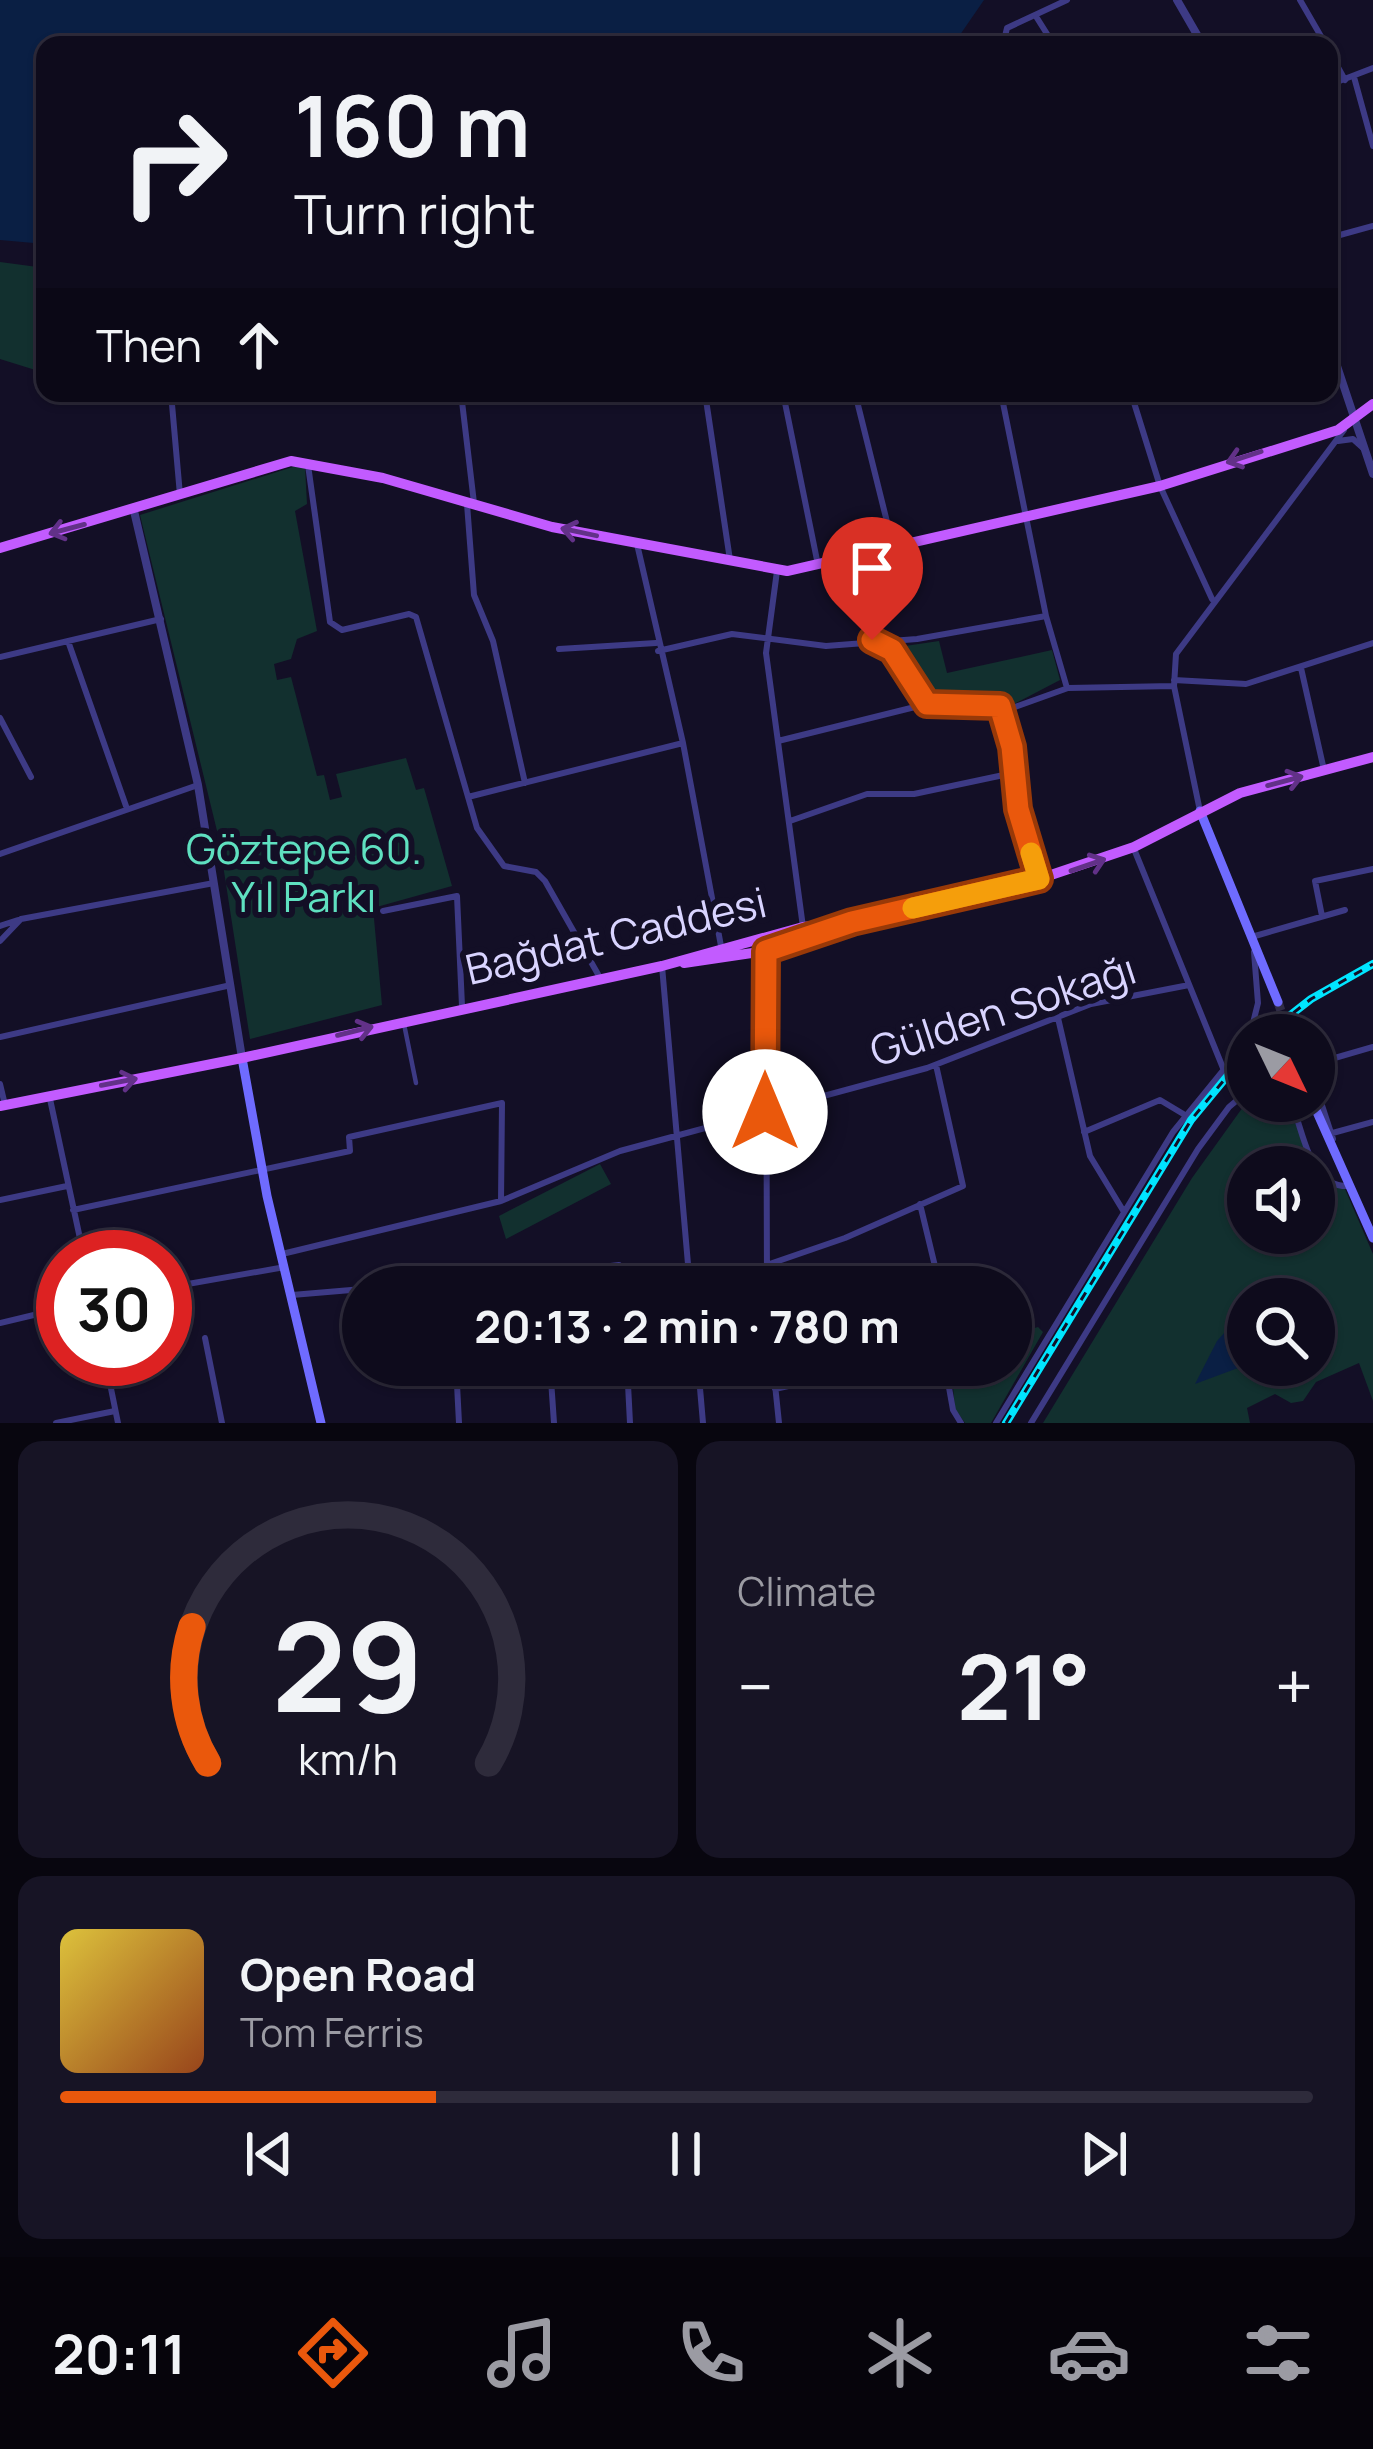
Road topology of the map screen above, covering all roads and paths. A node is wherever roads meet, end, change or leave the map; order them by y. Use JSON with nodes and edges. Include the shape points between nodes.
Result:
{"nodes":[{"id":1,"x":1067,"y":0,"type":"edge"},
{"id":2,"x":1178,"y":0,"type":"edge"},
{"id":3,"x":1300,"y":0,"type":"edge"},
{"id":4,"x":1036,"y":16,"type":"junction"},
{"id":5,"x":1005,"y":36,"type":"edge"},
{"id":6,"x":1048,"y":36,"type":"edge"},
{"id":7,"x":1198,"y":36,"type":"edge"},
{"id":8,"x":1320,"y":36,"type":"edge"},
{"id":9,"x":1338,"y":62,"type":"edge"},
{"id":10,"x":1373,"y":68,"type":"edge"},
{"id":11,"x":1350,"y":78,"type":"junction"},
{"id":12,"x":1338,"y":82,"type":"edge"},
{"id":13,"x":1373,"y":146,"type":"edge"},
{"id":14,"x":1373,"y":226,"type":"edge"},
{"id":15,"x":1338,"y":236,"type":"edge"},
{"id":16,"x":1338,"y":370,"type":"edge"},
{"id":17,"x":172,"y":402,"type":"edge"},
{"id":18,"x":462,"y":402,"type":"edge"},
{"id":19,"x":706,"y":402,"type":"edge"},
{"id":20,"x":785,"y":402,"type":"edge"},
{"id":21,"x":857,"y":402,"type":"edge"},
{"id":22,"x":1003,"y":402,"type":"edge"},
{"id":23,"x":1134,"y":402,"type":"edge"},
{"id":24,"x":1373,"y":404,"type":"edge"},
{"id":25,"x":1354,"y":419,"type":"junction"},
{"id":26,"x":1330,"y":446,"type":"junction"},
{"id":27,"x":1366,"y":453,"type":"junction"},
{"id":28,"x":308,"y":462,"type":"junction"},
{"id":29,"x":1373,"y":474,"type":"edge"},
{"id":30,"x":1160,"y":486,"type":"junction"},
{"id":31,"x":180,"y":495,"type":"junction"},
{"id":32,"x":471,"y":505,"type":"junction"},
{"id":33,"x":134,"y":511,"type":"junction"},
{"id":34,"x":1026,"y":517,"type":"junction"},
{"id":35,"x":637,"y":544,"type":"junction"},
{"id":36,"x":893,"y":546,"type":"junction"},
{"id":37,"x":0,"y":548,"type":"edge"},
{"id":38,"x":730,"y":560,"type":"junction"},
{"id":39,"x":818,"y":565,"type":"junction"},
{"id":40,"x":777,"y":571,"type":"junction"},
{"id":41,"x":1212,"y":599,"type":"junction"},
{"id":42,"x":1046,"y":616,"type":"junction"},
{"id":43,"x":161,"y":619,"type":"junction"},
{"id":44,"x":768,"y":639,"type":"junction"},
{"id":45,"x":872,"y":640,"type":"junction"},
{"id":46,"x":68,"y":641,"type":"junction"},
{"id":47,"x":1373,"y":643,"type":"edge"},
{"id":48,"x":657,"y":647,"type":"junction"},
{"id":49,"x":559,"y":650,"type":"dead end"},
{"id":50,"x":0,"y":657,"type":"edge"},
{"id":51,"x":1300,"y":667,"type":"junction"},
{"id":52,"x":1174,"y":683,"type":"junction"},
{"id":53,"x":1068,"y":688,"type":"junction"},
{"id":54,"x":927,"y":704,"type":"junction"},
{"id":55,"x":1000,"y":706,"type":"junction"},
{"id":56,"x":0,"y":718,"type":"edge"},
{"id":57,"x":778,"y":741,"type":"junction"},
{"id":58,"x":682,"y":743,"type":"junction"},
{"id":59,"x":1373,"y":757,"type":"edge"},
{"id":60,"x":1324,"y":770,"type":"junction"},
{"id":61,"x":1013,"y":773,"type":"junction"},
{"id":62,"x":31,"y":777,"type":"dead end"},
{"id":63,"x":525,"y":783,"type":"junction"},
{"id":64,"x":198,"y":785,"type":"junction"},
{"id":65,"x":468,"y":797,"type":"junction"},
{"id":66,"x":126,"y":806,"type":"junction"},
{"id":67,"x":1200,"y":811,"type":"junction"},
{"id":68,"x":788,"y":822,"type":"junction"},
{"id":69,"x":1134,"y":847,"type":"junction"},
{"id":70,"x":0,"y":854,"type":"edge"},
{"id":71,"x":1373,"y":869,"type":"edge"},
{"id":72,"x":1039,"y":879,"type":"junction"},
{"id":73,"x":214,"y":883,"type":"junction"},
{"id":74,"x":1345,"y":910,"type":"dead end"},
{"id":75,"x":383,"y":911,"type":"dead end"},
{"id":76,"x":1322,"y":916,"type":"junction"},
{"id":77,"x":21,"y":919,"type":"junction"},
{"id":78,"x":852,"y":922,"type":"junction"},
{"id":79,"x":0,"y":926,"type":"edge"},
{"id":80,"x":802,"y":927,"type":"junction"},
{"id":81,"x":1254,"y":933,"type":"junction"},
{"id":82,"x":0,"y":941,"type":"edge"},
{"id":83,"x":721,"y":946,"type":"junction"},
{"id":84,"x":766,"y":951,"type":"junction"},
{"id":85,"x":662,"y":966,"type":"junction"},
{"id":86,"x":599,"y":976,"type":"junction"},
{"id":87,"x":231,"y":985,"type":"junction"},
{"id":88,"x":1190,"y":985,"type":"junction"},
{"id":89,"x":1278,"y":1002,"type":"tunnel mouth"},
{"id":90,"x":462,"y":1006,"type":"junction"},
{"id":91,"x":1255,"y":1014,"type":"edge"},
{"id":92,"x":1058,"y":1018,"type":"junction"},
{"id":93,"x":403,"y":1019,"type":"junction"},
{"id":94,"x":0,"y":1036,"type":"edge"},
{"id":95,"x":1373,"y":1047,"type":"edge"},
{"id":96,"x":242,"y":1058,"type":"junction"},
{"id":97,"x":1335,"y":1058,"type":"edge"},
{"id":98,"x":1227,"y":1064,"type":"edge"},
{"id":99,"x":936,"y":1065,"type":"junction"},
{"id":100,"x":1223,"y":1069,"type":"junction"},
{"id":101,"x":416,"y":1083,"type":"dead end"},
{"id":102,"x":0,"y":1084,"type":"edge"},
{"id":103,"x":49,"y":1095,"type":"junction"},
{"id":104,"x":2,"y":1105,"type":"edge"},
{"id":105,"x":765,"y":1112,"type":"junction"},
{"id":106,"x":1185,"y":1115,"type":"junction"},
{"id":107,"x":1227,"y":1115,"type":"edge"},
{"id":108,"x":1300,"y":1122,"type":"edge"},
{"id":109,"x":1323,"y":1122,"type":"edge"},
{"id":110,"x":1326,"y":1122,"type":"edge"},
{"id":111,"x":1373,"y":1122,"type":"edge"},
{"id":112,"x":1084,"y":1132,"type":"junction"},
{"id":113,"x":1329,"y":1134,"type":"junction"},
{"id":114,"x":677,"y":1137,"type":"junction"},
{"id":115,"x":261,"y":1168,"type":"junction"},
{"id":116,"x":69,"y":1186,"type":"junction"},
{"id":117,"x":1350,"y":1186,"type":"junction"},
{"id":118,"x":0,"y":1200,"type":"edge"},
{"id":119,"x":501,"y":1201,"type":"junction"},
{"id":120,"x":920,"y":1204,"type":"junction"},
{"id":121,"x":1373,"y":1204,"type":"edge"},
{"id":122,"x":1360,"y":1208,"type":"junction"},
{"id":123,"x":73,"y":1210,"type":"junction"},
{"id":124,"x":1124,"y":1212,"type":"junction"},
{"id":125,"x":78,"y":1230,"type":"edge"},
{"id":126,"x":1373,"y":1238,"type":"edge"},
{"id":127,"x":282,"y":1254,"type":"junction"},
{"id":128,"x":688,"y":1266,"type":"edge"},
{"id":129,"x":766,"y":1266,"type":"joint"},
{"id":130,"x":935,"y":1266,"type":"edge"},
{"id":131,"x":285,"y":1267,"type":"junction"},
{"id":132,"x":192,"y":1283,"type":"edge"},
{"id":133,"x":342,"y":1290,"type":"edge"},
{"id":134,"x":292,"y":1294,"type":"junction"},
{"id":135,"x":36,"y":1314,"type":"edge"},
{"id":136,"x":0,"y":1323,"type":"edge"},
{"id":137,"x":206,"y":1338,"type":"dead end"},
{"id":138,"x":111,"y":1386,"type":"edge"},
{"id":139,"x":457,"y":1386,"type":"edge"},
{"id":140,"x":551,"y":1386,"type":"edge"},
{"id":141,"x":628,"y":1386,"type":"edge"},
{"id":142,"x":700,"y":1386,"type":"edge"},
{"id":143,"x":776,"y":1386,"type":"edge"},
{"id":144,"x":789,"y":1386,"type":"edge"},
{"id":145,"x":948,"y":1386,"type":"edge"},
{"id":146,"x":776,"y":1389,"type":"junction"},
{"id":147,"x":116,"y":1411,"type":"junction"},
{"id":148,"x":56,"y":1423,"type":"edge"},
{"id":149,"x":118,"y":1423,"type":"edge"},
{"id":150,"x":222,"y":1423,"type":"edge"},
{"id":151,"x":321,"y":1423,"type":"edge"},
{"id":152,"x":458,"y":1423,"type":"edge"},
{"id":153,"x":554,"y":1423,"type":"edge"},
{"id":154,"x":630,"y":1423,"type":"edge"},
{"id":155,"x":703,"y":1423,"type":"edge"},
{"id":156,"x":779,"y":1423,"type":"edge"},
{"id":157,"x":962,"y":1423,"type":"edge"},
{"id":158,"x":996,"y":1423,"type":"edge"},
{"id":159,"x":1031,"y":1423,"type":"edge"}],
"edges":[{"from":1,"to":4,"type":"street"},
{"from":2,"to":7,"type":"street"},
{"from":3,"to":8,"type":"street"},
{"from":4,"to":5,"type":"street"},
{"from":4,"to":6,"type":"street"},
{"from":9,"to":11,"type":"street"},
{"from":10,"to":11,"type":"street"},
{"from":11,"to":12,"type":"street"},
{"from":11,"to":13,"type":"street"},
{"from":14,"to":15,"type":"street"},
{"from":16,"to":25,"type":"street"},
{"from":17,"to":31,"type":"street"},
{"from":18,"to":32,"type":"street"},
{"from":19,"to":38,"type":"street"},
{"from":20,"to":39,"type":"street"},
{"from":21,"to":36,"type":"street"},
{"from":22,"to":34,"type":"street"},
{"from":23,"to":30,"type":"street"},
{"from":24,"to":25,"type":"main road"},
{"from":25,"to":26,"type":"street"},
{"from":25,"to":27,"type":"street"},
{"from":25,"to":30,"type":"main road","one_way":true},
{"from":26,"to":27,"type":"street","via":[[1352,439]]},
{"from":26,"to":41,"type":"street"},
{"from":27,"to":29,"type":"street"},
{"from":28,"to":31,"type":"main road","via":[[291,460]]},
{"from":28,"to":32,"type":"main road"},
{"from":28,"to":65,"type":"street","via":[[330,622],[342,630],[416,617]]},
{"from":30,"to":34,"type":"main road"},
{"from":30,"to":41,"type":"street"},
{"from":31,"to":33,"type":"main road"},
{"from":35,"to":32,"type":"main road","one_way":true},
{"from":32,"to":63,"type":"street","via":[[474,596],[493,641]]},
{"from":33,"to":37,"type":"main road","one_way":true},
{"from":33,"to":43,"type":"street"},
{"from":34,"to":36,"type":"main road"},
{"from":34,"to":42,"type":"street"},
{"from":35,"to":38,"type":"main road"},
{"from":35,"to":48,"type":"street"},
{"from":36,"to":39,"type":"main road"},
{"from":38,"to":40,"type":"main road"},
{"from":39,"to":40,"type":"main road"},
{"from":40,"to":44,"type":"street"},
{"from":41,"to":52,"type":"street","via":[[1178,651]]},
{"from":42,"to":45,"type":"street"},
{"from":42,"to":53,"type":"street"},
{"from":43,"to":46,"type":"street"},
{"from":43,"to":64,"type":"street"},
{"from":44,"to":45,"type":"street","via":[[826,646]]},
{"from":44,"to":48,"type":"street","via":[[732,634]]},
{"from":44,"to":57,"type":"street"},
{"from":45,"to":54,"type":"street","via":[[901,660]]},
{"from":46,"to":50,"type":"street"},
{"from":46,"to":66,"type":"street"},
{"from":47,"to":51,"type":"street"},
{"from":48,"to":49,"type":"street"},
{"from":48,"to":58,"type":"street"},
{"from":51,"to":52,"type":"street","via":[[1242,684]]},
{"from":51,"to":60,"type":"street"},
{"from":52,"to":53,"type":"street"},
{"from":52,"to":67,"type":"street"},
{"from":53,"to":55,"type":"street"},
{"from":54,"to":55,"type":"street"},
{"from":54,"to":57,"type":"street"},
{"from":55,"to":61,"type":"street"},
{"from":56,"to":62,"type":"street"},
{"from":57,"to":68,"type":"street"},
{"from":58,"to":63,"type":"street"},
{"from":58,"to":83,"type":"street"},
{"from":59,"to":60,"type":"main road","name":"Bağdat Caddesi"},
{"from":67,"to":60,"type":"main road","name":"Bağdat Caddesi","one_way":true},
{"from":61,"to":68,"type":"street","via":[[914,794],[867,794]]},
{"from":61,"to":72,"type":"street"},
{"from":63,"to":65,"type":"street"},
{"from":64,"to":66,"type":"street"},
{"from":64,"to":73,"type":"street"},
{"from":65,"to":86,"type":"street","via":[[485,844],[504,866],[545,880]]},
{"from":66,"to":70,"type":"street"},
{"from":67,"to":69,"type":"main road","name":"Bağdat Caddesi"},
{"from":67,"to":81,"type":"main road"},
{"from":68,"to":80,"type":"street"},
{"from":72,"to":69,"type":"main road","name":"Bağdat Caddesi","one_way":true},
{"from":69,"to":88,"type":"street"},
{"from":71,"to":76,"type":"street","via":[[1315,881]]},
{"from":72,"to":78,"type":"main road","name":"Bağdat Caddesi"},
{"from":73,"to":77,"type":"street"},
{"from":73,"to":87,"type":"street"},
{"from":74,"to":76,"type":"street"},
{"from":75,"to":90,"type":"street","via":[[457,896]]},
{"from":76,"to":81,"type":"street"},
{"from":77,"to":79,"type":"street"},
{"from":77,"to":82,"type":"street"},
{"from":78,"to":80,"type":"main road","name":"Bağdat Caddesi"},
{"from":78,"to":84,"type":"main road"},
{"from":80,"to":83,"type":"main road","name":"Bağdat Caddesi"},
{"from":81,"to":89,"type":"main road"},
{"from":81,"to":91,"type":"street"},
{"from":83,"to":85,"type":"main road","name":"Bağdat Caddesi"},
{"from":84,"to":85,"type":"main road"},
{"from":84,"to":105,"type":"street"},
{"from":85,"to":86,"type":"main road","name":"Bağdat Caddesi"},
{"from":85,"to":114,"type":"street"},
{"from":86,"to":90,"type":"main road","name":"Bağdat Caddesi"},
{"from":87,"to":94,"type":"street"},
{"from":87,"to":96,"type":"street"},
{"from":88,"to":92,"type":"street","name":"Gülden Sokağı"},
{"from":88,"to":100,"type":"street"},
{"from":90,"to":93,"type":"main road","name":"Bağdat Caddesi"},
{"from":92,"to":99,"type":"street","name":"Gülden Sokağı"},
{"from":92,"to":112,"type":"street"},
{"from":96,"to":93,"type":"main road","name":"Bağdat Caddesi","one_way":true},
{"from":93,"to":101,"type":"street"},
{"from":95,"to":97,"type":"street"},
{"from":103,"to":96,"type":"main road","name":"Bağdat Caddesi","one_way":true},
{"from":96,"to":115,"type":"main road"},
{"from":98,"to":100,"type":"street"},
{"from":99,"to":105,"type":"street","name":"Gülden Sokağı"},
{"from":99,"to":120,"type":"street","via":[[965,1183]]},
{"from":100,"to":106,"type":"street"},
{"from":102,"to":104,"type":"street"},
{"from":103,"to":104,"type":"main road","name":"Bağdat Caddesi"},
{"from":103,"to":116,"type":"street"},
{"from":105,"to":114,"type":"street","name":"Gülden Sokağı"},
{"from":105,"to":129,"type":"street"},
{"from":106,"to":112,"type":"street","via":[[1161,1100]]},
{"from":106,"to":124,"type":"street"},
{"from":107,"to":159,"type":"street","via":[[1198,1149]]},
{"from":108,"to":117,"type":"street","via":[[1316,1171]]},
{"from":109,"to":113,"type":"main road"},
{"from":110,"to":113,"type":"street"},
{"from":111,"to":113,"type":"street"},
{"from":112,"to":124,"type":"street","via":[[1101,1181]]},
{"from":113,"to":117,"type":"main road"},
{"from":114,"to":119,"type":"street","name":"Gülden Sokağı","via":[[616,1152]]},
{"from":114,"to":128,"type":"street"},
{"from":115,"to":119,"type":"street","via":[[350,1150],[349,1137],[502,1103]]},
{"from":115,"to":123,"type":"street"},
{"from":115,"to":127,"type":"main road"},
{"from":116,"to":118,"type":"street"},
{"from":116,"to":123,"type":"street"},
{"from":117,"to":122,"type":"main road"},
{"from":119,"to":127,"type":"street","name":"Gülden Sokağı"},
{"from":120,"to":129,"type":"street"},
{"from":120,"to":130,"type":"street"},
{"from":121,"to":122,"type":"street"},
{"from":122,"to":126,"type":"main road"},
{"from":123,"to":125,"type":"street"},
{"from":124,"to":158,"type":"street"},
{"from":127,"to":131,"type":"main road"},
{"from":131,"to":132,"type":"street"},
{"from":131,"to":134,"type":"main road"},
{"from":133,"to":134,"type":"street"},
{"from":134,"to":151,"type":"main road"},
{"from":135,"to":136,"type":"street"},
{"from":137,"to":150,"type":"street"},
{"from":138,"to":147,"type":"street"},
{"from":139,"to":152,"type":"street"},
{"from":140,"to":153,"type":"street"},
{"from":141,"to":154,"type":"street"},
{"from":142,"to":155,"type":"street"},
{"from":143,"to":146,"type":"street"},
{"from":144,"to":146,"type":"street"},
{"from":145,"to":157,"type":"street"},
{"from":146,"to":156,"type":"street"},
{"from":147,"to":148,"type":"street"},
{"from":147,"to":149,"type":"street"}]}
